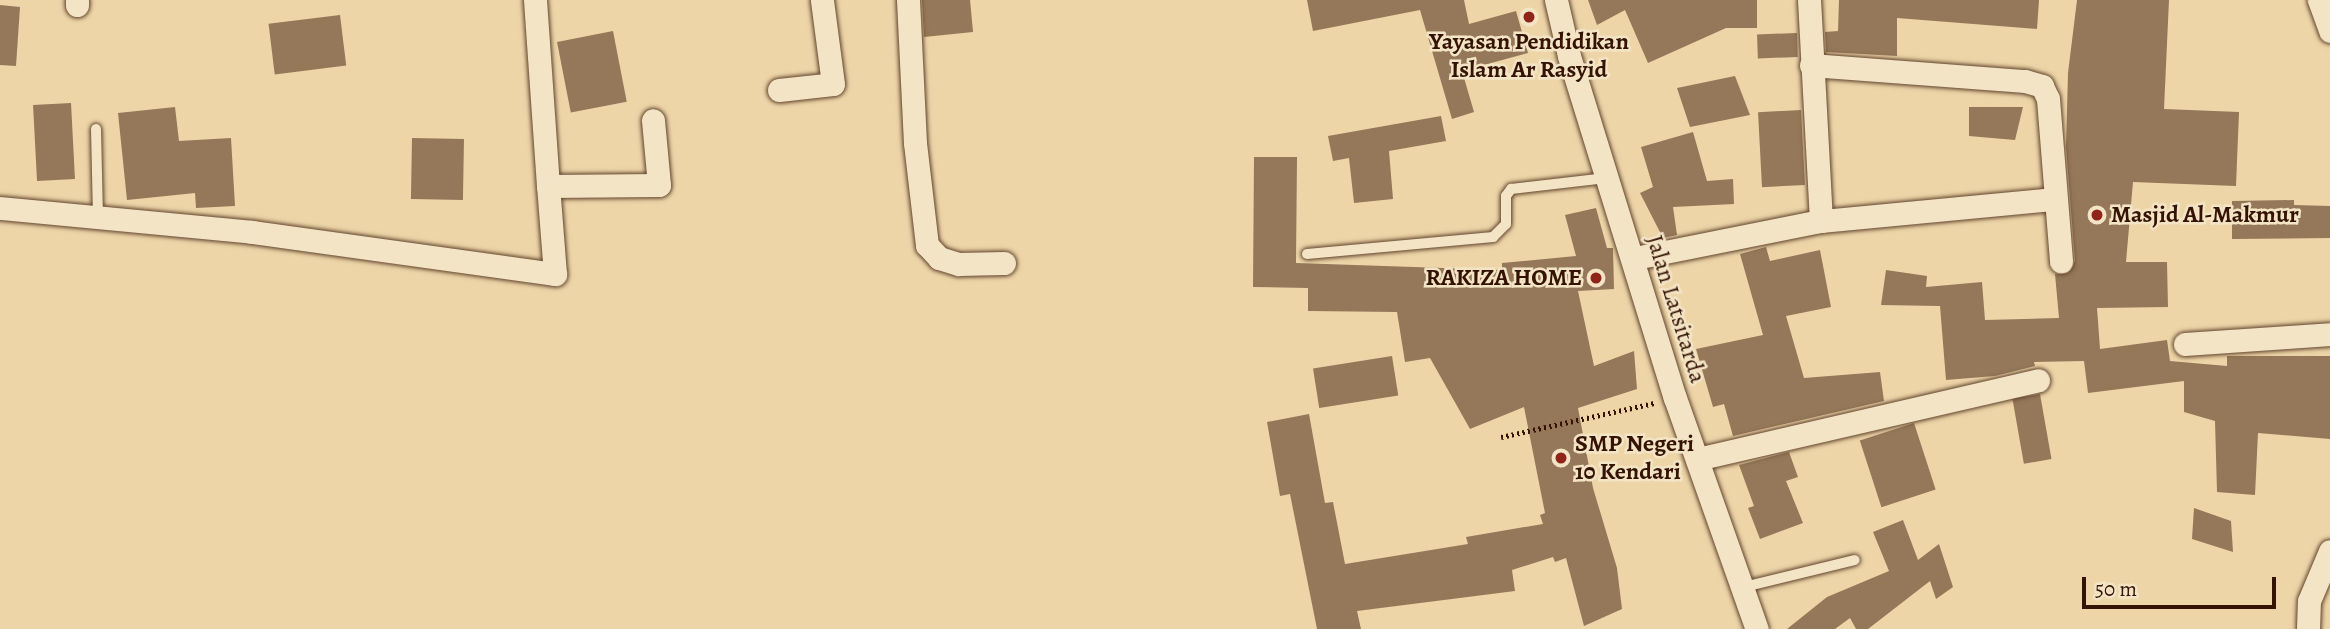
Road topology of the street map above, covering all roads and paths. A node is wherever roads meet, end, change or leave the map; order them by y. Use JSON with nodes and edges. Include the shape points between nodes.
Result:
{"nodes":[{"id":1,"x":535,"y":0,"type":"edge"},
{"id":2,"x":822,"y":0,"type":"edge"},
{"id":3,"x":908,"y":0,"type":"edge"},
{"id":4,"x":1556,"y":0,"type":"edge"},
{"id":5,"x":1809,"y":0,"type":"edge"},
{"id":6,"x":2319,"y":0,"type":"edge"},
{"id":7,"x":2330,"y":31,"type":"edge"},
{"id":8,"x":1811,"y":65,"type":"junction"},
{"id":9,"x":779,"y":90,"type":"dead end"},
{"id":10,"x":653,"y":120,"type":"dead end"},
{"id":11,"x":96,"y":129,"type":"dead end"},
{"id":12,"x":1606,"y":178,"type":"junction"},
{"id":13,"x":548,"y":186,"type":"junction"},
{"id":14,"x":2054,"y":199,"type":"junction"},
{"id":15,"x":0,"y":208,"type":"edge"},
{"id":16,"x":98,"y":219,"type":"junction"},
{"id":17,"x":1821,"y":221,"type":"junction"},
{"id":18,"x":1307,"y":254,"type":"dead end"},
{"id":19,"x":1635,"y":258,"type":"junction"},
{"id":20,"x":2061,"y":261,"type":"dead end"},
{"id":21,"x":1004,"y":263,"type":"dead end"},
{"id":22,"x":2330,"y":334,"type":"edge"},
{"id":23,"x":2185,"y":344,"type":"dead end"},
{"id":24,"x":2038,"y":380,"type":"dead end"},
{"id":25,"x":1675,"y":398,"type":"junction"},
{"id":26,"x":1501,"y":437,"type":"dead end"},
{"id":27,"x":1697,"y":460,"type":"junction"},
{"id":28,"x":2330,"y":551,"type":"edge"},
{"id":29,"x":1854,"y":560,"type":"dead end"},
{"id":30,"x":1740,"y":588,"type":"junction"},
{"id":31,"x":1757,"y":629,"type":"edge"},
{"id":32,"x":2308,"y":629,"type":"edge"}],
"edges":[{"from":1,"to":13,"type":"street"},
{"from":2,"to":9,"type":"street","via":[[833,84]]},
{"from":3,"to":21,"type":"street","via":[[926,245],[939,258],[959,264]]},
{"from":4,"to":12,"type":"street","name":"Jalan Latsitarda"},
{"from":5,"to":8,"type":"street"},
{"from":6,"to":7,"type":"street"},
{"from":8,"to":14,"type":"street","via":[[2025,80],[2042,86],[2048,99]]},
{"from":8,"to":17,"type":"street"},
{"from":10,"to":13,"type":"street","via":[[659,184]]},
{"from":11,"to":16,"type":"lane"},
{"from":12,"to":18,"type":"lane","via":[[1511,189],[1506,196],[1506,225],[1493,236]]},
{"from":12,"to":19,"type":"street","name":"Jalan Latsitarda"},
{"from":13,"to":16,"type":"street","via":[[555,274],[266,234]]},
{"from":14,"to":17,"type":"street"},
{"from":14,"to":20,"type":"street"},
{"from":15,"to":16,"type":"street"},
{"from":17,"to":19,"type":"street"},
{"from":19,"to":25,"type":"street","name":"Jalan Latsitarda"},
{"from":22,"to":23,"type":"street"},
{"from":24,"to":27,"type":"street"},
{"from":25,"to":26,"type":"path"},
{"from":25,"to":27,"type":"street","name":"Jalan Latsitarda"},
{"from":27,"to":30,"type":"street","name":"Jalan Latsitarda"},
{"from":28,"to":32,"type":"street","via":[[2309,601]]},
{"from":29,"to":30,"type":"lane"},
{"from":30,"to":31,"type":"street","name":"Jalan Latsitarda"}]}
